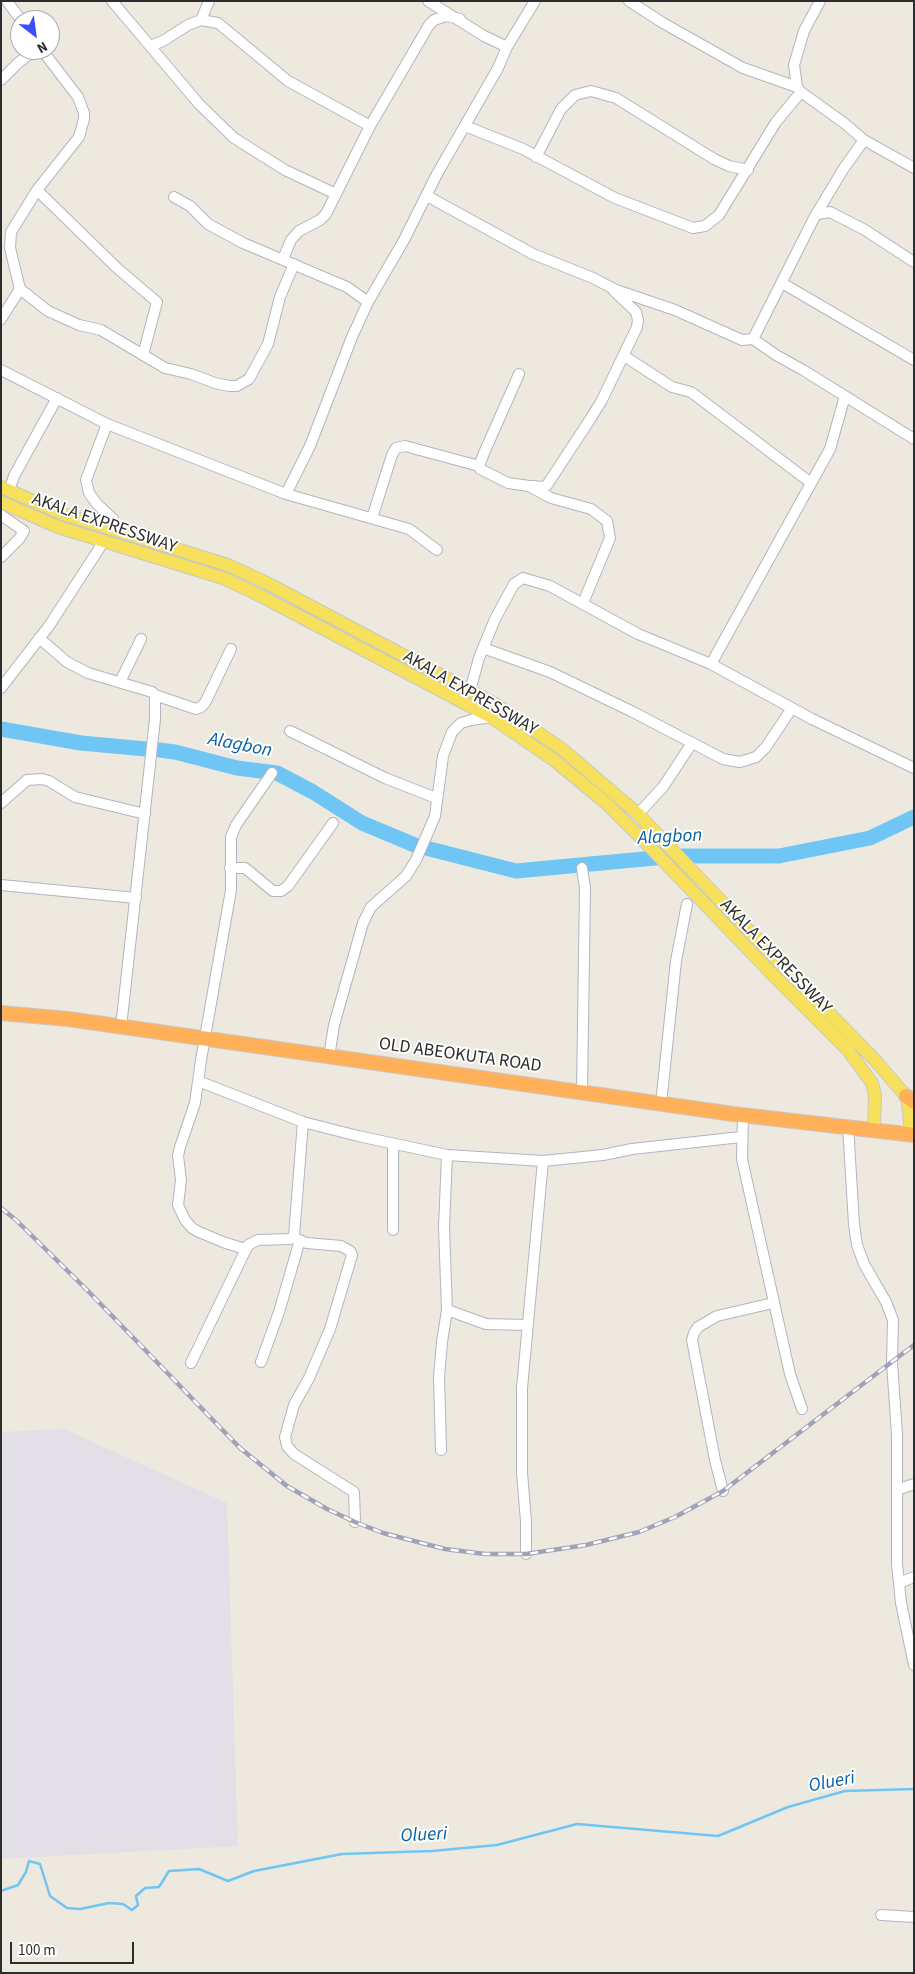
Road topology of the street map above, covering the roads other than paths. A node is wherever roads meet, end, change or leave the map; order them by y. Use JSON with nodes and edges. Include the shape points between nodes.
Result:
{"nodes":[{"id":1,"x":112,"y":1,"type":"edge"},
{"id":2,"x":209,"y":1,"type":"edge"},
{"id":3,"x":428,"y":1,"type":"edge"},
{"id":4,"x":535,"y":1,"type":"edge"},
{"id":5,"x":629,"y":1,"type":"edge"},
{"id":6,"x":820,"y":1,"type":"edge"},
{"id":7,"x":460,"y":19,"type":"junction"},
{"id":8,"x":201,"y":20,"type":"junction"},
{"id":9,"x":150,"y":46,"type":"junction"},
{"id":10,"x":508,"y":47,"type":"junction"},
{"id":11,"x":22,"y":60,"type":"edge"},
{"id":12,"x":50,"y":60,"type":"edge"},
{"id":13,"x":1,"y":80,"type":"edge"},
{"id":14,"x":799,"y":90,"type":"junction"},
{"id":15,"x":370,"y":126,"type":"junction"},
{"id":16,"x":465,"y":126,"type":"junction"},
{"id":17,"x":864,"y":140,"type":"junction"},
{"id":18,"x":536,"y":157,"type":"junction"},
{"id":19,"x":914,"y":168,"type":"edge"},
{"id":20,"x":748,"y":170,"type":"junction"},
{"id":21,"x":36,"y":190,"type":"junction"},
{"id":22,"x":336,"y":194,"type":"junction"},
{"id":23,"x":427,"y":196,"type":"junction"},
{"id":24,"x":174,"y":197,"type":"dead end"},
{"id":25,"x":825,"y":200,"type":"junction"},
{"id":26,"x":830,"y":212,"type":"junction"},
{"id":27,"x":817,"y":214,"type":"junction"},
{"id":28,"x":1,"y":239,"type":"edge"},
{"id":29,"x":10,"y":248,"type":"junction"},
{"id":30,"x":282,"y":259,"type":"junction"},
{"id":31,"x":914,"y":262,"type":"edge"},
{"id":32,"x":294,"y":264,"type":"junction"},
{"id":33,"x":782,"y":283,"type":"junction"},
{"id":34,"x":610,"y":287,"type":"junction"},
{"id":35,"x":20,"y":289,"type":"junction"},
{"id":36,"x":368,"y":302,"type":"junction"},
{"id":37,"x":1,"y":319,"type":"edge"},
{"id":38,"x":753,"y":339,"type":"junction"},
{"id":39,"x":143,"y":355,"type":"junction"},
{"id":40,"x":624,"y":356,"type":"junction"},
{"id":41,"x":914,"y":360,"type":"edge"},
{"id":42,"x":1,"y":370,"type":"edge"},
{"id":43,"x":519,"y":374,"type":"dead end"},
{"id":44,"x":845,"y":396,"type":"junction"},
{"id":45,"x":57,"y":398,"type":"junction"},
{"id":46,"x":107,"y":424,"type":"junction"},
{"id":47,"x":914,"y":439,"type":"edge"},
{"id":48,"x":479,"y":466,"type":"junction"},
{"id":49,"x":811,"y":483,"type":"junction"},
{"id":50,"x":529,"y":486,"type":"junction"},
{"id":51,"x":5,"y":489,"type":"edge"},
{"id":52,"x":286,"y":494,"type":"junction"},
{"id":53,"x":1,"y":502,"type":"edge"},
{"id":54,"x":1,"y":515,"type":"edge"},
{"id":55,"x":34,"y":516,"type":"junction"},
{"id":56,"x":372,"y":518,"type":"junction"},
{"id":57,"x":111,"y":529,"type":"junction"},
{"id":58,"x":24,"y":531,"type":"junction"},
{"id":59,"x":104,"y":541,"type":"junction"},
{"id":60,"x":437,"y":550,"type":"dead end"},
{"id":61,"x":1,"y":557,"type":"edge"},
{"id":62,"x":583,"y":603,"type":"junction"},
{"id":63,"x":39,"y":638,"type":"junction"},
{"id":64,"x":141,"y":639,"type":"dead end"},
{"id":65,"x":483,"y":648,"type":"junction"},
{"id":66,"x":231,"y":649,"type":"dead end"},
{"id":67,"x":711,"y":664,"type":"junction"},
{"id":68,"x":120,"y":682,"type":"junction"},
{"id":69,"x":1,"y":688,"type":"edge"},
{"id":70,"x":470,"y":691,"type":"junction"},
{"id":71,"x":154,"y":695,"type":"junction"},
{"id":72,"x":497,"y":706,"type":"junction"},
{"id":73,"x":792,"y":708,"type":"junction"},
{"id":74,"x":491,"y":717,"type":"junction"},
{"id":75,"x":290,"y":731,"type":"dead end"},
{"id":76,"x":692,"y":742,"type":"junction"},
{"id":77,"x":914,"y":768,"type":"edge"},
{"id":78,"x":272,"y":773,"type":"dead end"},
{"id":79,"x":436,"y":798,"type":"junction"},
{"id":80,"x":1,"y":803,"type":"edge"},
{"id":81,"x":145,"y":814,"type":"junction"},
{"id":82,"x":638,"y":814,"type":"junction"},
{"id":83,"x":332,"y":823,"type":"dead end"},
{"id":84,"x":230,"y":868,"type":"junction"},
{"id":85,"x":582,"y":868,"type":"dead end"},
{"id":86,"x":1,"y":885,"type":"edge"},
{"id":87,"x":136,"y":898,"type":"junction"},
{"id":88,"x":686,"y":904,"type":"dead end"},
{"id":89,"x":1,"y":1013,"type":"edge"},
{"id":90,"x":121,"y":1027,"type":"junction"},
{"id":91,"x":204,"y":1039,"type":"junction"},
{"id":92,"x":329,"y":1057,"type":"junction"},
{"id":93,"x":198,"y":1081,"type":"junction"},
{"id":94,"x":582,"y":1092,"type":"junction"},
{"id":95,"x":910,"y":1099,"type":"edge"},
{"id":96,"x":661,"y":1104,"type":"junction"},
{"id":97,"x":743,"y":1115,"type":"junction"},
{"id":98,"x":303,"y":1122,"type":"junction"},
{"id":99,"x":848,"y":1126,"type":"junction"},
{"id":100,"x":874,"y":1129,"type":"junction"},
{"id":101,"x":912,"y":1134,"type":"edge"},
{"id":102,"x":742,"y":1137,"type":"junction"},
{"id":103,"x":393,"y":1144,"type":"junction"},
{"id":104,"x":448,"y":1155,"type":"junction"},
{"id":105,"x":543,"y":1161,"type":"junction"},
{"id":106,"x":393,"y":1230,"type":"dead end"},
{"id":107,"x":296,"y":1239,"type":"junction"},
{"id":108,"x":245,"y":1249,"type":"junction"},
{"id":109,"x":773,"y":1303,"type":"junction"},
{"id":110,"x":447,"y":1310,"type":"junction"},
{"id":111,"x":527,"y":1324,"type":"junction"},
{"id":112,"x":261,"y":1362,"type":"dead end"},
{"id":113,"x":192,"y":1363,"type":"dead end"},
{"id":114,"x":802,"y":1409,"type":"dead end"},
{"id":115,"x":441,"y":1450,"type":"dead end"},
{"id":116,"x":914,"y":1484,"type":"edge"},
{"id":117,"x":897,"y":1490,"type":"junction"},
{"id":118,"x":723,"y":1491,"type":"dead end"},
{"id":119,"x":355,"y":1522,"type":"dead end"},
{"id":120,"x":526,"y":1554,"type":"dead end"},
{"id":121,"x":914,"y":1577,"type":"edge"},
{"id":122,"x":899,"y":1583,"type":"junction"},
{"id":123,"x":914,"y":1665,"type":"edge"},
{"id":124,"x":881,"y":1915,"type":"dead end"},
{"id":125,"x":914,"y":1917,"type":"edge"}],
"edges":[{"from":1,"to":9,"type":"street"},
{"from":2,"to":8,"type":"street"},
{"from":3,"to":7,"type":"street"},
{"from":4,"to":10,"type":"street"},
{"from":5,"to":14,"type":"street","via":[[743,68]]},
{"from":6,"to":14,"type":"street","via":[[804,31],[794,65]]},
{"from":7,"to":10,"type":"street","via":[[484,36]]},
{"from":7,"to":15,"type":"street","via":[[446,16],[434,20]]},
{"from":8,"to":9,"type":"street"},
{"from":8,"to":15,"type":"street","via":[[218,23],[288,81]]},
{"from":9,"to":22,"type":"street","via":[[199,104],[234,138],[285,170]]},
{"from":10,"to":16,"type":"street"},
{"from":11,"to":13,"type":"street"},
{"from":12,"to":21,"type":"street","via":[[78,97],[84,119],[79,137]]},
{"from":14,"to":17,"type":"street"},
{"from":14,"to":20,"type":"street"},
{"from":15,"to":22,"type":"street"},
{"from":16,"to":18,"type":"street"},
{"from":16,"to":23,"type":"street"},
{"from":17,"to":19,"type":"street"},
{"from":17,"to":25,"type":"street"},
{"from":18,"to":20,"type":"street","via":[[615,198],[692,228],[705,226],[719,215]]},
{"from":18,"to":20,"type":"street","via":[[561,109],[575,95],[591,91],[616,98],[714,159]]},
{"from":21,"to":29,"type":"street","via":[[11,232]]},
{"from":21,"to":39,"type":"street","via":[[157,302]]},
{"from":22,"to":30,"type":"street","via":[[326,214],[291,240]]},
{"from":23,"to":34,"type":"street","via":[[533,254]]},
{"from":23,"to":36,"type":"street"},
{"from":24,"to":30,"type":"street","via":[[190,206],[208,224]]},
{"from":25,"to":26,"type":"street"},
{"from":25,"to":27,"type":"street"},
{"from":26,"to":27,"type":"street"},
{"from":26,"to":31,"type":"street"},
{"from":27,"to":33,"type":"street"},
{"from":28,"to":29,"type":"street"},
{"from":29,"to":35,"type":"street"},
{"from":30,"to":32,"type":"street"},
{"from":32,"to":36,"type":"street","via":[[347,287]]},
{"from":32,"to":39,"type":"street","via":[[280,297],[268,344],[244,384],[229,386],[215,383],[165,368]]},
{"from":33,"to":38,"type":"street"},
{"from":33,"to":41,"type":"street"},
{"from":34,"to":38,"type":"street","via":[[675,310],[742,340]]},
{"from":34,"to":40,"type":"street","via":[[638,316],[637,327]]},
{"from":35,"to":37,"type":"street"},
{"from":35,"to":39,"type":"street","via":[[48,311],[79,325],[101,330]]},
{"from":36,"to":52,"type":"street","via":[[310,446]]},
{"from":38,"to":44,"type":"street"},
{"from":40,"to":49,"type":"street","via":[[672,387],[691,392]]},
{"from":40,"to":50,"type":"street","via":[[602,400],[547,485]]},
{"from":42,"to":45,"type":"street"},
{"from":43,"to":48,"type":"street"},
{"from":44,"to":47,"type":"street"},
{"from":44,"to":49,"type":"street","via":[[830,449]]},
{"from":45,"to":46,"type":"street"},
{"from":45,"to":51,"type":"street"},
{"from":46,"to":52,"type":"street"},
{"from":46,"to":57,"type":"street","via":[[86,480],[97,504],[114,518]]},
{"from":48,"to":50,"type":"street","via":[[483,472],[508,483]]},
{"from":48,"to":56,"type":"street","via":[[405,446],[396,448]]},
{"from":49,"to":67,"type":"street"},
{"from":50,"to":62,"type":"street","via":[[551,498],[591,510],[607,521],[610,538]]},
{"from":51,"to":57,"type":"main road","name":"AKALA EXPRESSWAY","via":[[63,514]]},
{"from":52,"to":56,"type":"street"},
{"from":53,"to":55,"type":"main road","name":"AKALA EXPRESSWAY"},
{"from":54,"to":58,"type":"street"},
{"from":55,"to":58,"type":"street"},
{"from":55,"to":59,"type":"main road","name":"AKALA EXPRESSWAY"},
{"from":56,"to":60,"type":"street","via":[[410,529]]},
{"from":57,"to":70,"type":"main road","name":"AKALA EXPRESSWAY","via":[[228,565]]},
{"from":58,"to":61,"type":"street"},
{"from":59,"to":63,"type":"street"},
{"from":59,"to":74,"type":"main road","name":"AKALA EXPRESSWAY","via":[[223,578]]},
{"from":62,"to":65,"type":"street","via":[[534,580],[519,579],[495,619]]},
{"from":62,"to":67,"type":"street","via":[[638,634]]},
{"from":63,"to":68,"type":"street","via":[[81,670]]},
{"from":63,"to":69,"type":"street"},
{"from":64,"to":68,"type":"street"},
{"from":65,"to":70,"type":"street"},
{"from":65,"to":76,"type":"street","via":[[550,672]]},
{"from":66,"to":71,"type":"street","via":[[201,707],[196,709]]},
{"from":67,"to":73,"type":"street"},
{"from":68,"to":71,"type":"street"},
{"from":70,"to":72,"type":"main road","name":"AKALA EXPRESSWAY"},
{"from":71,"to":81,"type":"street","via":[[156,713]]},
{"from":72,"to":74,"type":"main road"},
{"from":72,"to":82,"type":"main road","name":"AKALA EXPRESSWAY","via":[[562,749]]},
{"from":73,"to":76,"type":"street","via":[[756,758],[740,762],[723,759]]},
{"from":73,"to":77,"type":"street"},
{"from":74,"to":79,"type":"street","via":[[461,723],[452,732],[443,756]]},
{"from":74,"to":100,"type":"main road","name":"AKALA EXPRESSWAY","via":[[554,760],[606,803],[848,1050],[872,1083],[875,1094]]},
{"from":75,"to":79,"type":"street","via":[[385,778]]},
{"from":76,"to":82,"type":"street","via":[[663,787]]},
{"from":78,"to":84,"type":"street","via":[[233,832]]},
{"from":79,"to":92,"type":"street","via":[[434,816],[412,867],[371,907],[363,922],[334,1025]]},
{"from":80,"to":81,"type":"street","via":[[28,780],[42,779],[75,797]]},
{"from":81,"to":87,"type":"street"},
{"from":82,"to":95,"type":"main road","name":"AKALA EXPRESSWAY"},
{"from":83,"to":84,"type":"street","via":[[288,886],[281,891],[272,891],[245,868]]},
{"from":84,"to":91,"type":"street","via":[[231,890]]},
{"from":85,"to":94,"type":"street","via":[[585,888]]},
{"from":86,"to":87,"type":"street"},
{"from":87,"to":90,"type":"street"},
{"from":88,"to":96,"type":"street","via":[[676,962]]},
{"from":89,"to":90,"type":"highway","name":"OLD ABEOKUTA ROAD"},
{"from":90,"to":91,"type":"highway","name":"OLD ABEOKUTA ROAD"},
{"from":91,"to":92,"type":"highway","name":"OLD ABEOKUTA ROAD"},
{"from":91,"to":93,"type":"street"},
{"from":92,"to":94,"type":"highway","name":"OLD ABEOKUTA ROAD"},
{"from":93,"to":98,"type":"street"},
{"from":93,"to":108,"type":"street","via":[[195,1102],[180,1147],[178,1205],[192,1228]]},
{"from":94,"to":96,"type":"highway","name":"OLD ABEOKUTA ROAD"},
{"from":95,"to":101,"type":"main road","name":"AKALA EXPRESSWAY"},
{"from":96,"to":97,"type":"highway","name":"OLD ABEOKUTA ROAD"},
{"from":97,"to":99,"type":"highway","name":"OLD ABEOKUTA ROAD"},
{"from":97,"to":102,"type":"street"},
{"from":98,"to":103,"type":"street"},
{"from":98,"to":107,"type":"street"},
{"from":99,"to":100,"type":"highway","name":"OLD ABEOKUTA ROAD"},
{"from":99,"to":117,"type":"street","via":[[856,1245],[892,1320]]},
{"from":100,"to":101,"type":"highway","name":"OLD ABEOKUTA ROAD"},
{"from":102,"to":105,"type":"street"},
{"from":102,"to":109,"type":"street","via":[[742,1159]]},
{"from":103,"to":104,"type":"street"},
{"from":103,"to":106,"type":"street"},
{"from":104,"to":105,"type":"street"},
{"from":104,"to":110,"type":"street","via":[[444,1227]]},
{"from":105,"to":111,"type":"street"},
{"from":107,"to":108,"type":"street","via":[[266,1238]]},
{"from":107,"to":112,"type":"street","via":[[279,1312]]},
{"from":107,"to":119,"type":"street","via":[[341,1246],[352,1255],[330,1329],[294,1405],[286,1442],[294,1454],[354,1492]]},
{"from":108,"to":113,"type":"street"},
{"from":109,"to":114,"type":"street"},
{"from":109,"to":118,"type":"street","via":[[716,1316],[698,1327],[692,1340]]},
{"from":110,"to":111,"type":"street","via":[[486,1324]]},
{"from":110,"to":115,"type":"street","via":[[439,1377]]},
{"from":111,"to":120,"type":"street","via":[[522,1388]]},
{"from":116,"to":117,"type":"street"},
{"from":117,"to":122,"type":"street"},
{"from":121,"to":122,"type":"street"},
{"from":122,"to":123,"type":"street"},
{"from":124,"to":125,"type":"street"}]}
